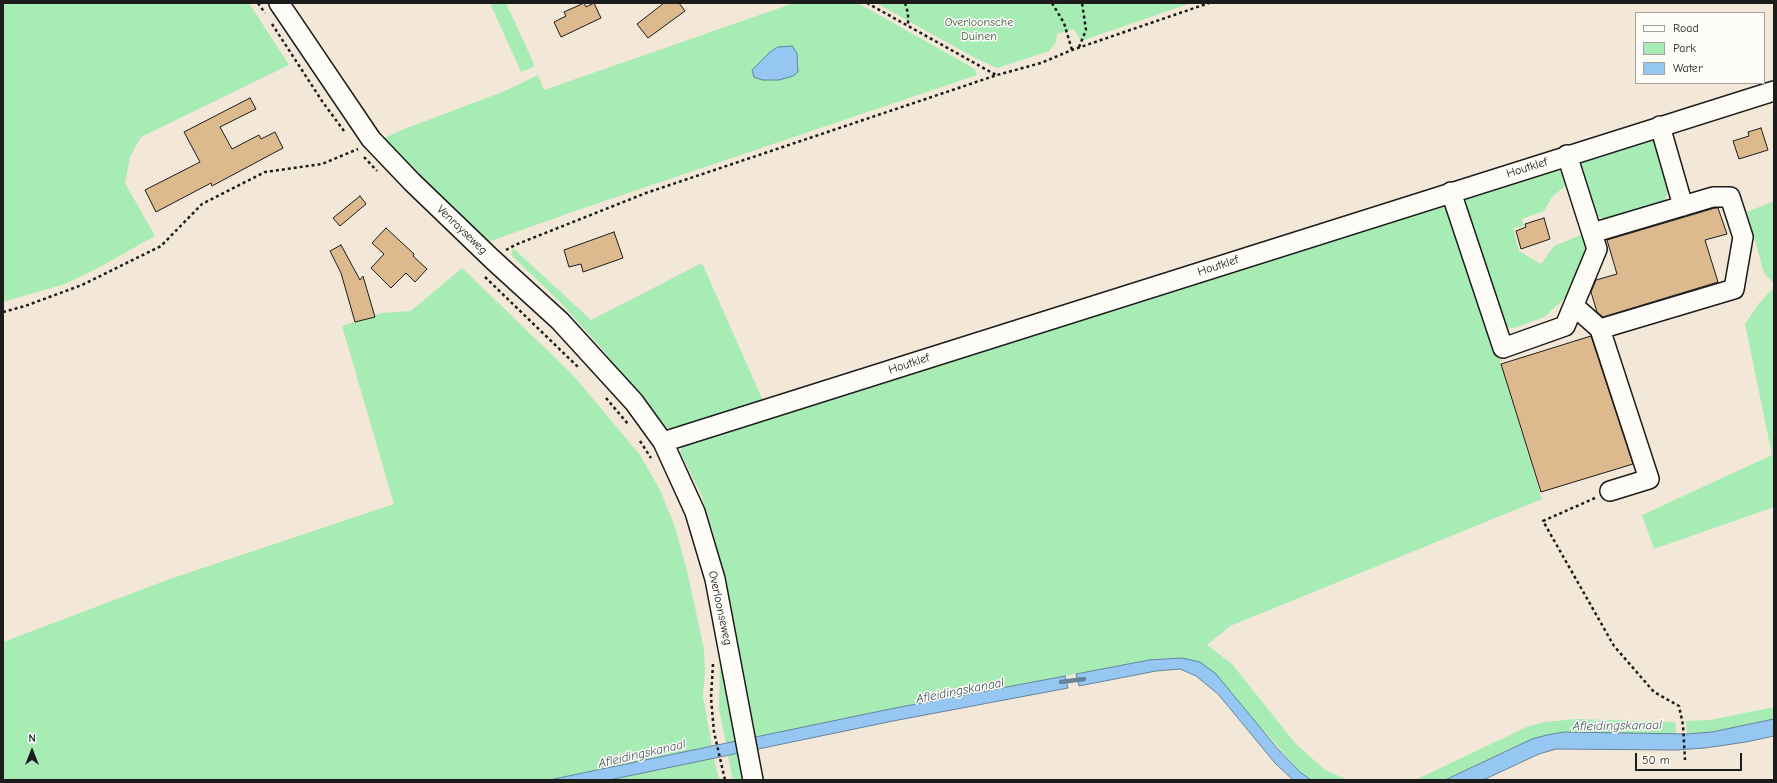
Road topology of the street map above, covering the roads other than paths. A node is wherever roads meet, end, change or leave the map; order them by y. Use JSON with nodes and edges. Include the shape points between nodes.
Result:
{"nodes":[{"id":1,"x":278,"y":3,"type":"edge"},
{"id":2,"x":1774,"y":91,"type":"edge"},
{"id":3,"x":1660,"y":126,"type":"junction"},
{"id":4,"x":1567,"y":156,"type":"junction"},
{"id":5,"x":1451,"y":192,"type":"junction"},
{"id":6,"x":1683,"y":206,"type":"junction"},
{"id":7,"x":1592,"y":234,"type":"junction"},
{"id":8,"x":1574,"y":306,"type":"junction"},
{"id":9,"x":1600,"y":329,"type":"junction"},
{"id":10,"x":663,"y":442,"type":"junction"},
{"id":11,"x":1610,"y":491,"type":"road end"},
{"id":12,"x":753,"y":780,"type":"edge"}],
"edges":[{"from":1,"to":10,"type":"street","name":"Venrayseweg","via":[[371,139],[412,182],[560,321],[634,402]]},
{"from":2,"to":3,"type":"street","name":"Houtklef"},
{"from":3,"to":4,"type":"street","name":"Houtklef"},
{"from":3,"to":6,"type":"street"},
{"from":4,"to":5,"type":"street","name":"Houtklef"},
{"from":4,"to":7,"type":"street"},
{"from":5,"to":8,"type":"street","via":[[1503,348],[1566,326]]},
{"from":5,"to":10,"type":"street","name":"Houtklef"},
{"from":6,"to":7,"type":"street"},
{"from":6,"to":9,"type":"street","via":[[1713,197],[1730,198],[1743,237],[1734,289]]},
{"from":7,"to":8,"type":"street","via":[[1597,249]]},
{"from":8,"to":9,"type":"street"},
{"from":9,"to":11,"type":"street","via":[[1649,479]]},
{"from":10,"to":12,"type":"street","name":"Overloonseweg","via":[[696,512],[715,578]]}]}
